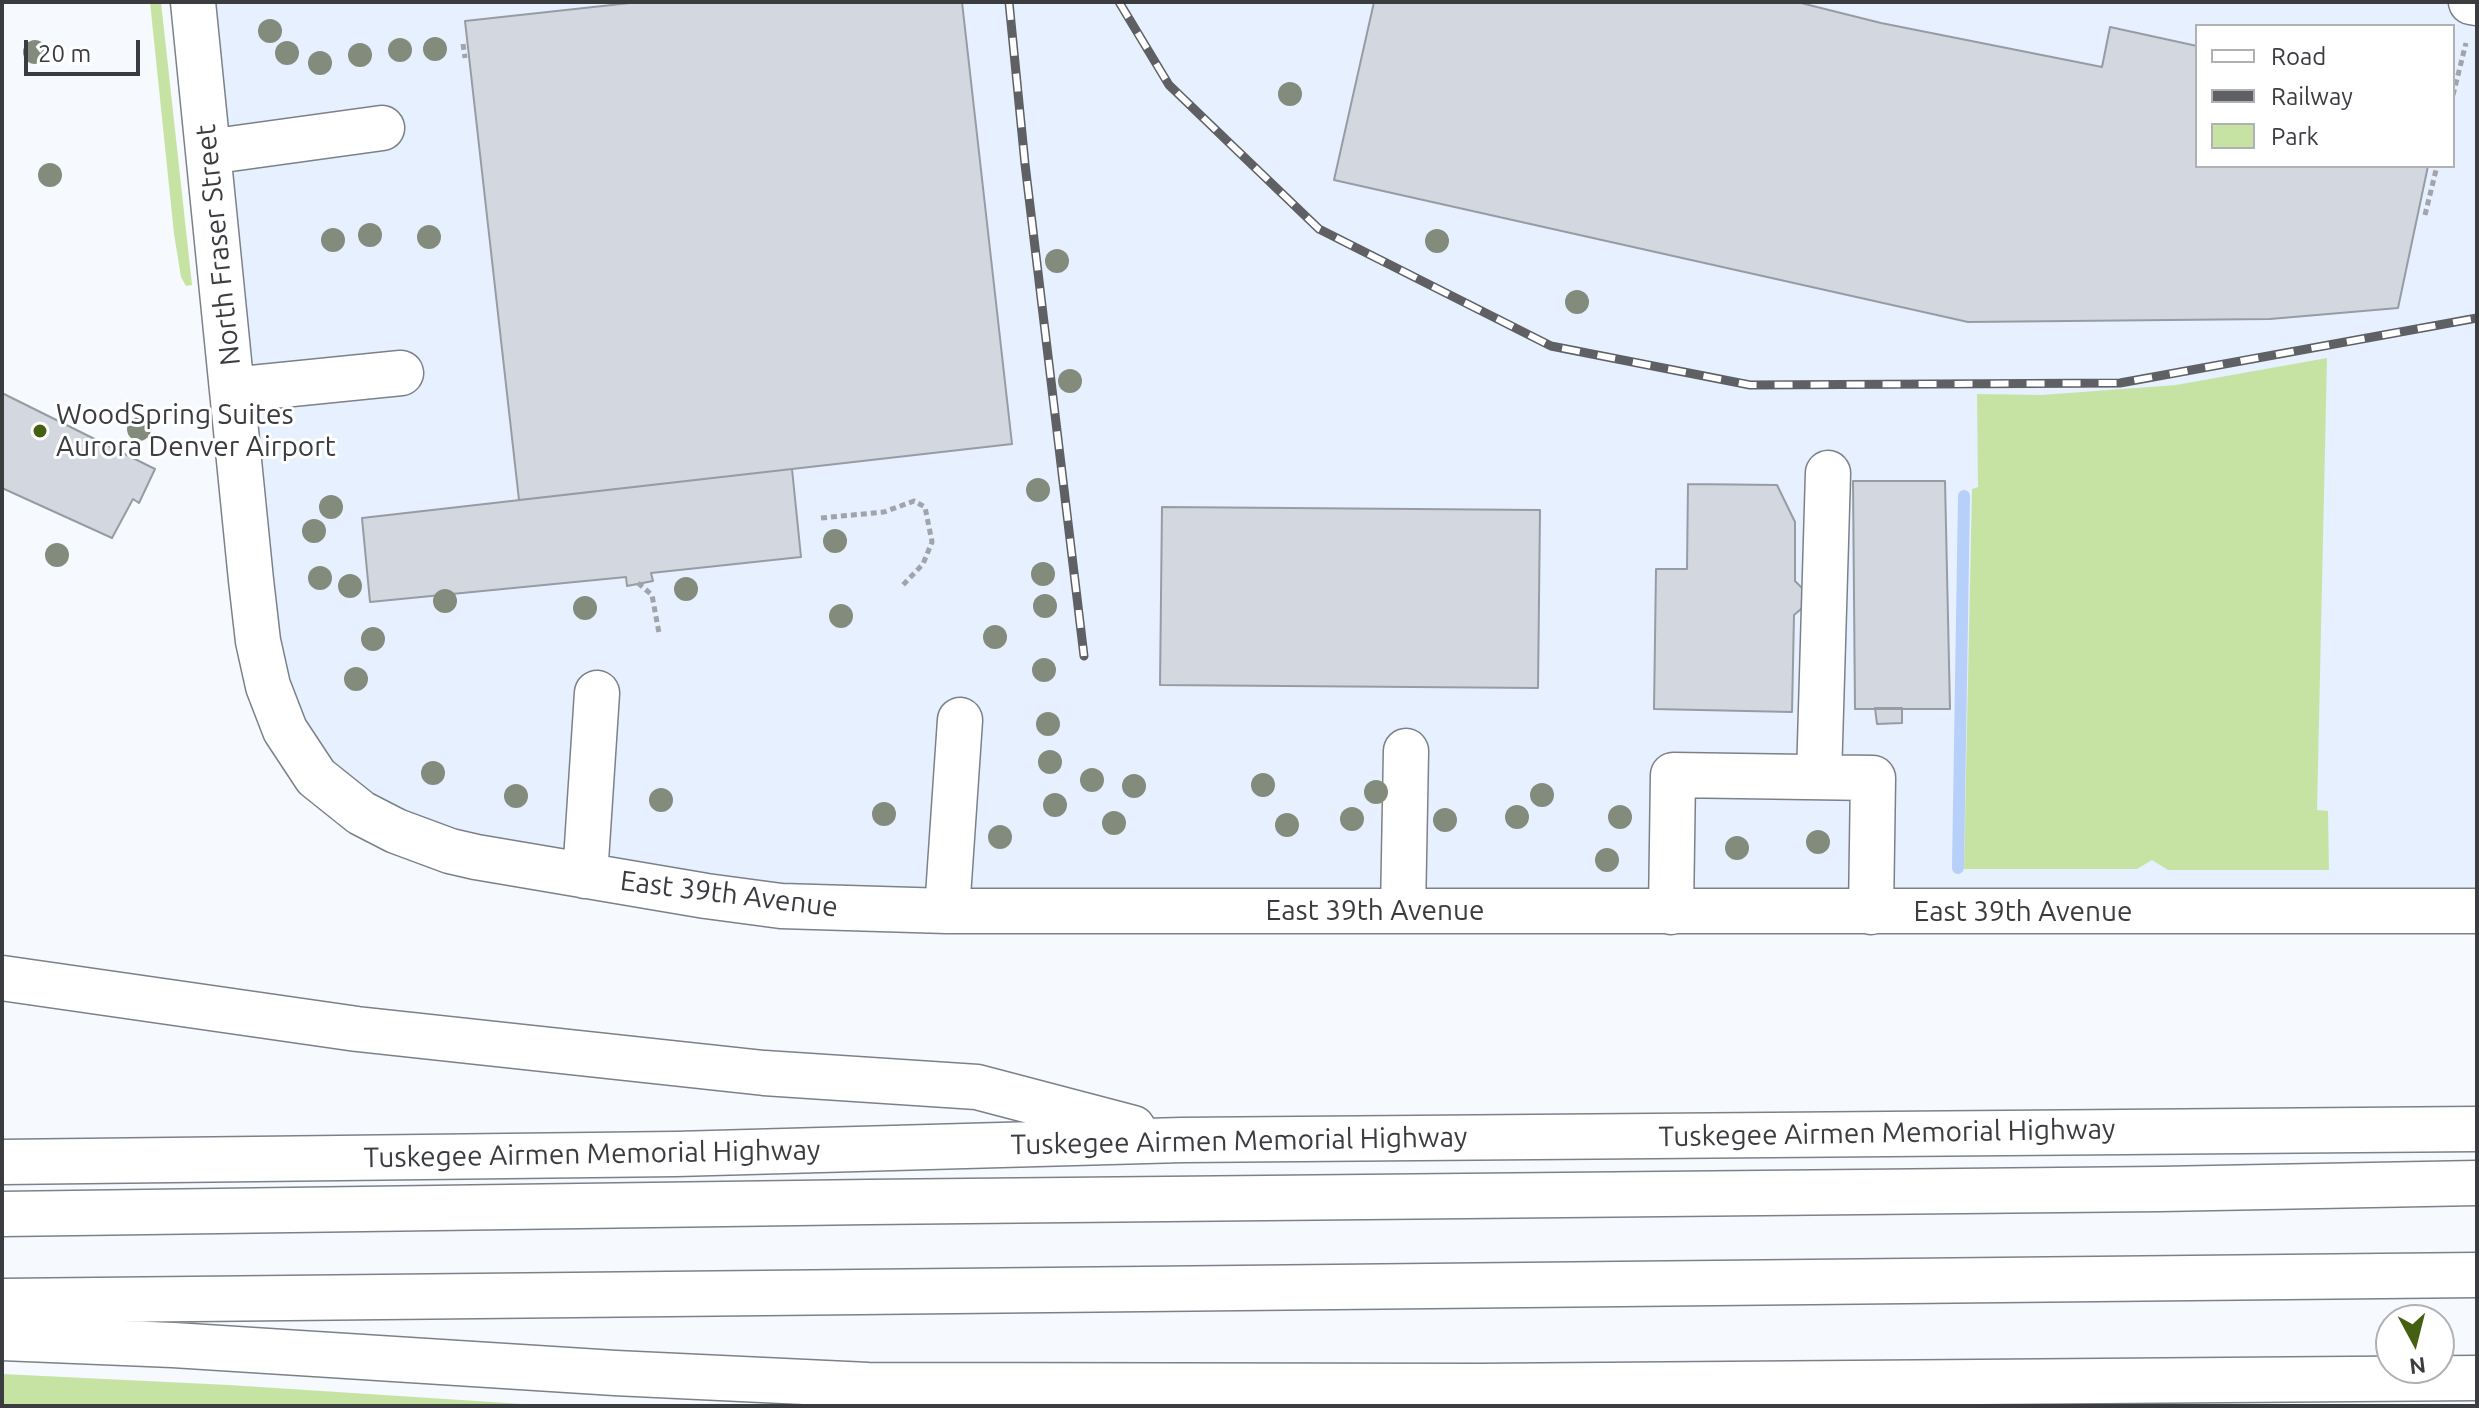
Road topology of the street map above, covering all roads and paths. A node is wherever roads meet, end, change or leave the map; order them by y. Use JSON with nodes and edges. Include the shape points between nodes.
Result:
{"nodes":[{"id":1,"x":193,"y":2,"type":"edge"},
{"id":2,"x":2475,"y":3,"type":"edge"},
{"id":3,"x":463,"y":44,"type":"dead end"},
{"id":4,"x":465,"y":58,"type":"dead end"},
{"id":5,"x":2455,"y":87,"type":"edge"},
{"id":6,"x":382,"y":128,"type":"dead end"},
{"id":7,"x":208,"y":152,"type":"junction"},
{"id":8,"x":2437,"y":168,"type":"edge"},
{"id":9,"x":2425,"y":215,"type":"dead end"},
{"id":10,"x":401,"y":373,"type":"dead end"},
{"id":11,"x":232,"y":390,"type":"junction"},
{"id":12,"x":1828,"y":473,"type":"dead end"},
{"id":13,"x":821,"y":518,"type":"dead end"},
{"id":14,"x":638,"y":583,"type":"dead end"},
{"id":15,"x":903,"y":585,"type":"dead end"},
{"id":16,"x":659,"y":633,"type":"dead end"},
{"id":17,"x":597,"y":693,"type":"dead end"},
{"id":18,"x":960,"y":720,"type":"dead end"},
{"id":19,"x":1406,"y":751,"type":"dead end"},
{"id":20,"x":306,"y":764,"type":"joint"},
{"id":21,"x":1819,"y":777,"type":"junction"},
{"id":22,"x":585,"y":876,"type":"junction"},
{"id":23,"x":947,"y":911,"type":"junction"},
{"id":24,"x":1403,"y":911,"type":"junction"},
{"id":25,"x":2477,"y":911,"type":"edge"},
{"id":26,"x":1671,"y":912,"type":"junction"},
{"id":27,"x":1871,"y":912,"type":"junction"},
{"id":28,"x":2,"y":978,"type":"edge"},
{"id":29,"x":2477,"y":1129,"type":"edge"},
{"id":30,"x":1182,"y":1140,"type":"junction"},
{"id":31,"x":2,"y":1162,"type":"edge"},
{"id":32,"x":2477,"y":1183,"type":"edge"},
{"id":33,"x":2,"y":1214,"type":"edge"},
{"id":34,"x":2477,"y":1275,"type":"edge"},
{"id":35,"x":2,"y":1301,"type":"edge"},
{"id":36,"x":2,"y":1338,"type":"edge"},
{"id":37,"x":2477,"y":1378,"type":"edge"},
{"id":38,"x":1479,"y":1386,"type":"junction"},
{"id":39,"x":1178,"y":1406,"type":"edge"}],
"edges":[{"from":1,"to":7,"type":"main road","name":"North Fraser Street"},
{"from":2,"to":5,"type":"path"},
{"from":3,"to":4,"type":"path"},
{"from":6,"to":7,"type":"main road"},
{"from":7,"to":11,"type":"main road","name":"North Fraser Street"},
{"from":8,"to":9,"type":"path"},
{"from":10,"to":11,"type":"main road"},
{"from":11,"to":20,"type":"main road","name":"North Fraser Street","via":[[262,658],[273,704]]},
{"from":12,"to":21,"type":"main road"},
{"from":13,"to":15,"type":"path","via":[[884,512],[914,501],[925,507],[932,542],[923,564]]},
{"from":14,"to":16,"type":"path","via":[[652,595]]},
{"from":17,"to":22,"type":"main road"},
{"from":18,"to":23,"type":"main road"},
{"from":19,"to":24,"type":"main road"},
{"from":20,"to":22,"type":"main road","name":"East 39th Avenue","via":[[333,791],[385,827],[450,851]]},
{"from":21,"to":26,"type":"main road","via":[[1673,775]]},
{"from":21,"to":27,"type":"main road","via":[[1873,778]]},
{"from":22,"to":23,"type":"main road","name":"East 39th Avenue","via":[[781,906]]},
{"from":23,"to":24,"type":"main road","name":"East 39th Avenue"},
{"from":24,"to":26,"type":"main road","name":"East 39th Avenue"},
{"from":25,"to":27,"type":"main road","name":"East 39th Avenue"},
{"from":26,"to":27,"type":"main road","name":"East 39th Avenue"},
{"from":28,"to":30,"type":"main road","via":[[357,1029],[764,1073],[977,1087]]},
{"from":29,"to":30,"type":"main road","name":"Tuskegee Airmen Memorial Highway"},
{"from":30,"to":31,"type":"main road","name":"Tuskegee Airmen Memorial Highway","via":[[676,1154]]},
{"from":32,"to":33,"type":"main road"},
{"from":34,"to":35,"type":"main road"},
{"from":36,"to":38,"type":"main road","via":[[836,1384]]},
{"from":37,"to":38,"type":"main road"},
{"from":38,"to":39,"type":"main road"}]}
